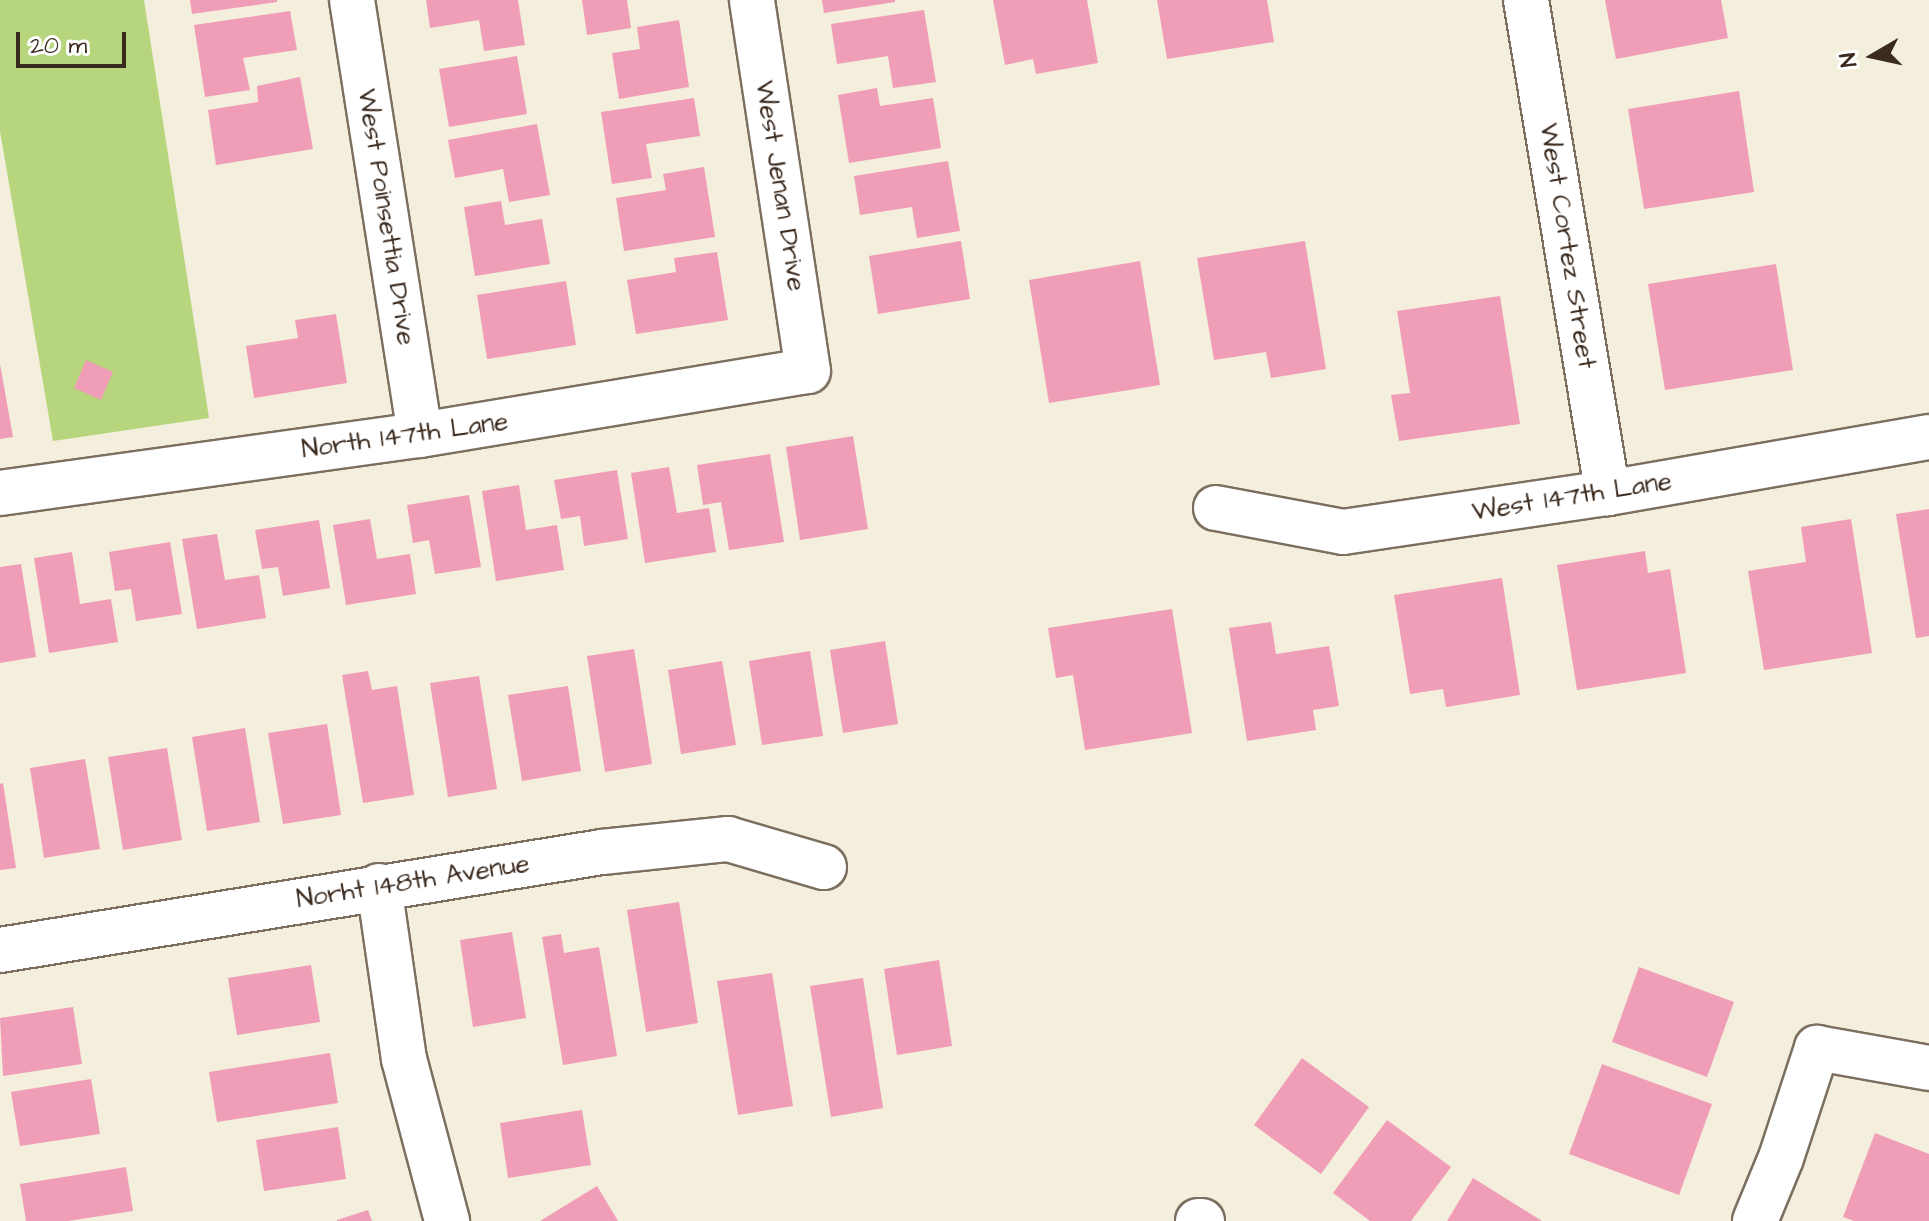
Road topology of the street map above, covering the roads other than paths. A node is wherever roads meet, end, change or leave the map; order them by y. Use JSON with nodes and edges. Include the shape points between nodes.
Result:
{"nodes":[{"id":1,"x":352,"y":0,"type":"edge"},
{"id":2,"x":752,"y":0,"type":"edge"},
{"id":3,"x":1526,"y":0,"type":"edge"},
{"id":4,"x":808,"y":371,"type":"joint"},
{"id":5,"x":420,"y":435,"type":"junction"},
{"id":6,"x":1929,"y":437,"type":"edge"},
{"id":7,"x":0,"y":493,"type":"edge"},
{"id":8,"x":1608,"y":493,"type":"junction"},
{"id":9,"x":1216,"y":508,"type":"dead end"},
{"id":10,"x":824,"y":867,"type":"dead end"},
{"id":11,"x":379,"y":886,"type":"junction"},
{"id":12,"x":0,"y":950,"type":"edge"},
{"id":13,"x":1929,"y":1068,"type":"edge"},
{"id":14,"x":447,"y":1221,"type":"edge"},
{"id":15,"x":1755,"y":1221,"type":"edge"}],
"edges":[{"from":1,"to":5,"type":"street","name":"West Poinsettia Drive"},
{"from":2,"to":4,"type":"street","name":"West Jenan Drive"},
{"from":3,"to":8,"type":"street","name":"West Cortez Street"},
{"from":4,"to":5,"type":"street","name":"North 147th Lane"},
{"from":5,"to":7,"type":"street","name":"North 147th Lane"},
{"from":6,"to":8,"type":"street","name":"West 147th Lane"},
{"from":8,"to":9,"type":"street","name":"West 147th Lane","via":[[1343,532]]},
{"from":10,"to":11,"type":"street","name":"Norht 148th Avenue","via":[[728,839]]},
{"from":11,"to":12,"type":"street","name":"Norht 148th Avenue"},
{"from":11,"to":14,"type":"street","via":[[404,1059]]},
{"from":13,"to":15,"type":"street","via":[[1817,1048]]}]}
